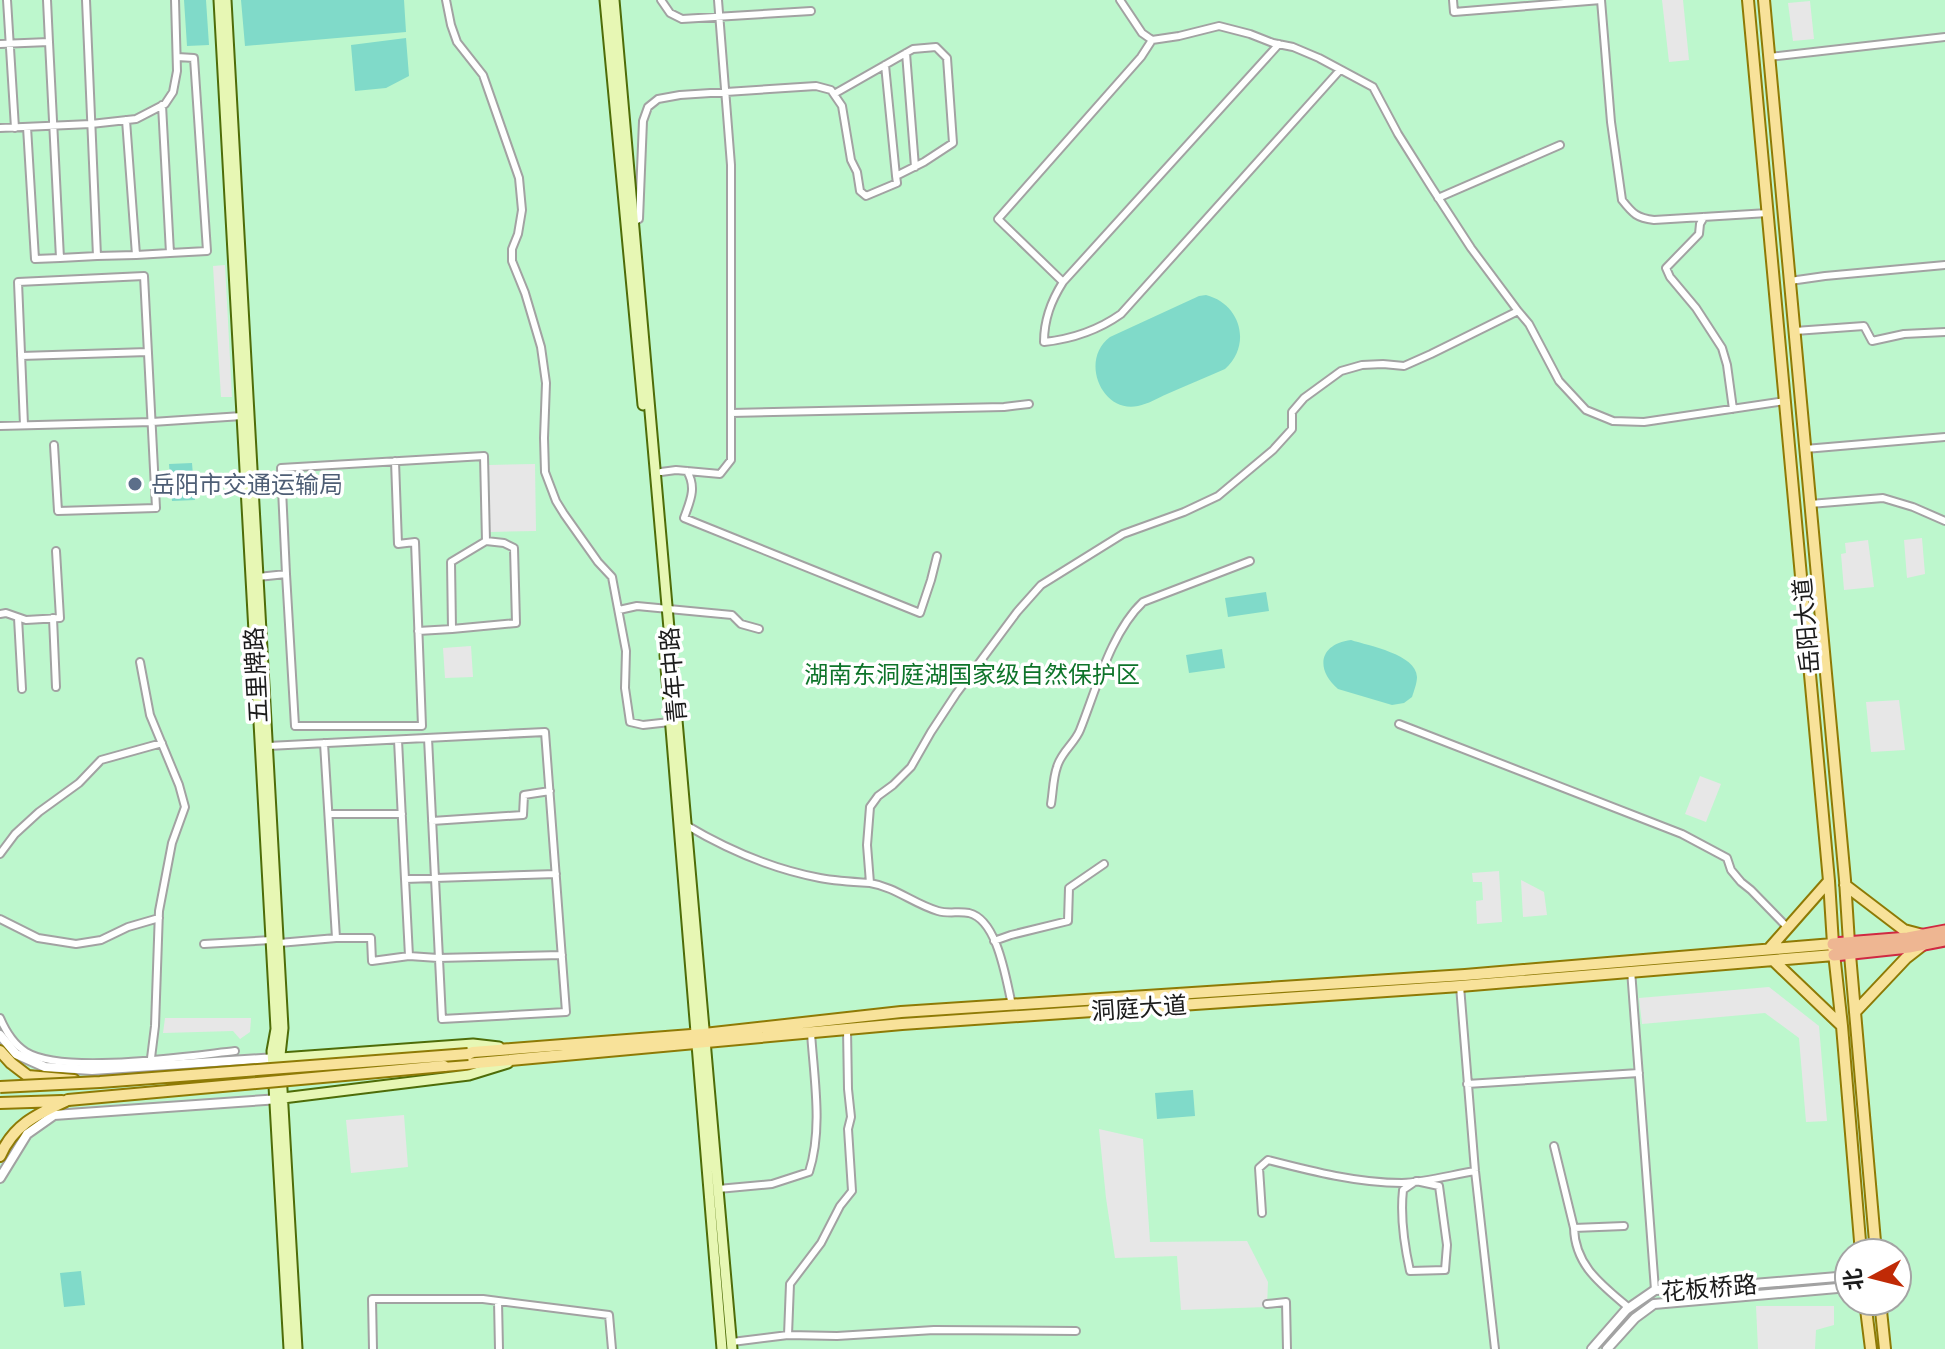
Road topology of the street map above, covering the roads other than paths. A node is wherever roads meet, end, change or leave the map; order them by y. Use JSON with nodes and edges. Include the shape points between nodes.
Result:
{"nodes":[{"id":1,"x":7,"y":0,"type":"edge"},
{"id":2,"x":47,"y":0,"type":"edge"},
{"id":3,"x":86,"y":0,"type":"edge"},
{"id":4,"x":175,"y":0,"type":"edge"},
{"id":5,"x":219,"y":0,"type":"edge"},
{"id":6,"x":226,"y":0,"type":"edge"},
{"id":7,"x":446,"y":0,"type":"edge"},
{"id":8,"x":605,"y":0,"type":"edge"},
{"id":9,"x":614,"y":0,"type":"edge"},
{"id":10,"x":661,"y":0,"type":"edge"},
{"id":11,"x":718,"y":0,"type":"edge"},
{"id":12,"x":1120,"y":0,"type":"edge"},
{"id":13,"x":1453,"y":0,"type":"edge"},
{"id":14,"x":1748,"y":0,"type":"edge"},
{"id":15,"x":1764,"y":0,"type":"edge"},
{"id":16,"x":811,"y":11,"type":"dead end"},
{"id":17,"x":1945,"y":37,"type":"edge"},
{"id":18,"x":1152,"y":40,"type":"junction"},
{"id":19,"x":49,"y":42,"type":"junction"},
{"id":20,"x":0,"y":44,"type":"edge"},
{"id":21,"x":10,"y":44,"type":"junction"},
{"id":22,"x":1279,"y":44,"type":"junction"},
{"id":23,"x":906,"y":53,"type":"junction"},
{"id":24,"x":177,"y":57,"type":"junction"},
{"id":25,"x":1769,"y":57,"type":"junction"},
{"id":26,"x":885,"y":65,"type":"junction"},
{"id":27,"x":1340,"y":70,"type":"junction"},
{"id":28,"x":834,"y":94,"type":"junction"},
{"id":29,"x":162,"y":105,"type":"junction"},
{"id":30,"x":126,"y":120,"type":"junction"},
{"id":31,"x":91,"y":124,"type":"junction"},
{"id":32,"x":54,"y":126,"type":"junction"},
{"id":33,"x":27,"y":127,"type":"junction"},
{"id":34,"x":0,"y":128,"type":"edge"},
{"id":35,"x":15,"y":128,"type":"junction"},
{"id":36,"x":1560,"y":145,"type":"dead end"},
{"id":37,"x":915,"y":167,"type":"junction"},
{"id":38,"x":896,"y":176,"type":"junction"},
{"id":39,"x":1438,"y":198,"type":"junction"},
{"id":40,"x":1768,"y":213,"type":"junction"},
{"id":41,"x":1704,"y":217,"type":"junction"},
{"id":42,"x":633,"y":222,"type":"junction"},
{"id":43,"x":170,"y":253,"type":"junction"},
{"id":44,"x":136,"y":255,"type":"junction"},
{"id":45,"x":97,"y":256,"type":"junction"},
{"id":46,"x":60,"y":258,"type":"junction"},
{"id":47,"x":1945,"y":265,"type":"edge"},
{"id":48,"x":1790,"y":281,"type":"junction"},
{"id":49,"x":1063,"y":282,"type":"junction"},
{"id":50,"x":1518,"y":311,"type":"junction"},
{"id":51,"x":1795,"y":331,"type":"junction"},
{"id":52,"x":1945,"y":332,"type":"edge"},
{"id":53,"x":148,"y":352,"type":"junction"},
{"id":54,"x":21,"y":356,"type":"junction"},
{"id":55,"x":1785,"y":401,"type":"junction"},
{"id":56,"x":1029,"y":404,"type":"dead end"},
{"id":57,"x":1733,"y":409,"type":"junction"},
{"id":58,"x":731,"y":413,"type":"junction"},
{"id":59,"x":242,"y":416,"type":"junction"},
{"id":60,"x":152,"y":422,"type":"junction"},
{"id":61,"x":24,"y":425,"type":"junction"},
{"id":62,"x":0,"y":426,"type":"edge"},
{"id":63,"x":1945,"y":437,"type":"edge"},
{"id":64,"x":54,"y":445,"type":"dead end"},
{"id":65,"x":1805,"y":449,"type":"junction"},
{"id":66,"x":395,"y":461,"type":"junction"},
{"id":67,"x":687,"y":471,"type":"junction"},
{"id":68,"x":661,"y":472,"type":"dead end"},
{"id":69,"x":1810,"y":504,"type":"junction"},
{"id":70,"x":1945,"y":521,"type":"edge"},
{"id":71,"x":486,"y":541,"type":"junction"},
{"id":72,"x":56,"y":551,"type":"dead end"},
{"id":73,"x":937,"y":556,"type":"dead end"},
{"id":74,"x":1250,"y":561,"type":"dead end"},
{"id":75,"x":286,"y":574,"type":"junction"},
{"id":76,"x":258,"y":577,"type":"junction"},
{"id":77,"x":664,"y":609,"type":"junction"},
{"id":78,"x":619,"y":610,"type":"junction"},
{"id":79,"x":0,"y":614,"type":"edge"},
{"id":80,"x":18,"y":618,"type":"junction"},
{"id":81,"x":53,"y":618,"type":"junction"},
{"id":82,"x":452,"y":629,"type":"junction"},
{"id":83,"x":759,"y":629,"type":"dead end"},
{"id":84,"x":418,"y":631,"type":"junction"},
{"id":85,"x":140,"y":662,"type":"dead end"},
{"id":86,"x":56,"y":687,"type":"dead end"},
{"id":87,"x":22,"y":689,"type":"dead end"},
{"id":88,"x":670,"y":722,"type":"junction"},
{"id":89,"x":1399,"y":724,"type":"dead end"},
{"id":90,"x":428,"y":738,"type":"junction"},
{"id":91,"x":398,"y":740,"type":"junction"},
{"id":92,"x":162,"y":743,"type":"junction"},
{"id":93,"x":324,"y":743,"type":"junction"},
{"id":94,"x":268,"y":746,"type":"junction"},
{"id":95,"x":550,"y":791,"type":"junction"},
{"id":96,"x":1051,"y":804,"type":"dead end"},
{"id":97,"x":329,"y":814,"type":"junction"},
{"id":98,"x":402,"y":814,"type":"junction"},
{"id":99,"x":432,"y":821,"type":"junction"},
{"id":100,"x":686,"y":825,"type":"junction"},
{"id":101,"x":0,"y":854,"type":"edge"},
{"id":102,"x":1104,"y":864,"type":"dead end"},
{"id":103,"x":556,"y":874,"type":"junction"},
{"id":104,"x":405,"y":879,"type":"junction"},
{"id":105,"x":435,"y":879,"type":"junction"},
{"id":106,"x":1829,"y":881,"type":"junction"},
{"id":107,"x":870,"y":883,"type":"junction"},
{"id":108,"x":1845,"y":885,"type":"junction"},
{"id":109,"x":159,"y":918,"type":"junction"},
{"id":110,"x":0,"y":919,"type":"edge"},
{"id":111,"x":1788,"y":928,"type":"junction"},
{"id":112,"x":1945,"y":931,"type":"edge"},
{"id":113,"x":336,"y":938,"type":"junction"},
{"id":114,"x":1924,"y":940,"type":"junction"},
{"id":115,"x":1945,"y":940,"type":"edge"},
{"id":116,"x":994,"y":941,"type":"junction"},
{"id":117,"x":275,"y":942,"type":"junction"},
{"id":118,"x":204,"y":944,"type":"dead end"},
{"id":119,"x":1849,"y":948,"type":"junction"},
{"id":120,"x":1769,"y":949,"type":"junction"},
{"id":121,"x":1833,"y":949,"type":"junction"},
{"id":122,"x":562,"y":955,"type":"junction"},
{"id":123,"x":409,"y":956,"type":"junction"},
{"id":124,"x":438,"y":958,"type":"junction"},
{"id":125,"x":1774,"y":961,"type":"junction"},
{"id":126,"x":1630,"y":966,"type":"junction"},
{"id":127,"x":1460,"y":986,"type":"junction"},
{"id":128,"x":1012,"y":1005,"type":"junction"},
{"id":129,"x":1856,"y":1011,"type":"junction"},
{"id":130,"x":0,"y":1018,"type":"edge"},
{"id":131,"x":1842,"y":1026,"type":"junction"},
{"id":132,"x":847,"y":1029,"type":"junction"},
{"id":133,"x":811,"y":1033,"type":"junction"},
{"id":134,"x":0,"y":1035,"type":"edge"},
{"id":135,"x":701,"y":1038,"type":"junction"},
{"id":136,"x":514,"y":1048,"type":"junction"},
{"id":137,"x":0,"y":1051,"type":"edge"},
{"id":138,"x":235,"y":1051,"type":"dead end"},
{"id":139,"x":278,"y":1057,"type":"junction"},
{"id":140,"x":519,"y":1060,"type":"junction"},
{"id":141,"x":150,"y":1063,"type":"junction"},
{"id":142,"x":1639,"y":1073,"type":"junction"},
{"id":143,"x":100,"y":1082,"type":"junction"},
{"id":144,"x":1467,"y":1084,"type":"junction"},
{"id":145,"x":0,"y":1087,"type":"edge"},
{"id":146,"x":279,"y":1099,"type":"junction"},
{"id":147,"x":68,"y":1100,"type":"junction"},
{"id":148,"x":0,"y":1103,"type":"edge"},
{"id":149,"x":1554,"y":1146,"type":"dead end"},
{"id":150,"x":0,"y":1156,"type":"edge"},
{"id":151,"x":1475,"y":1171,"type":"junction"},
{"id":152,"x":0,"y":1178,"type":"edge"},
{"id":153,"x":1416,"y":1181,"type":"junction"},
{"id":154,"x":718,"y":1189,"type":"junction"},
{"id":155,"x":1262,"y":1213,"type":"dead end"},
{"id":156,"x":1624,"y":1226,"type":"dead end"},
{"id":157,"x":1574,"y":1228,"type":"junction"},
{"id":158,"x":1860,"y":1237,"type":"edge"},
{"id":159,"x":1875,"y":1237,"type":"edge"},
{"id":160,"x":1833,"y":1277,"type":"edge"},
{"id":161,"x":1833,"y":1288,"type":"edge"},
{"id":162,"x":1655,"y":1290,"type":"junction"},
{"id":163,"x":498,"y":1301,"type":"junction"},
{"id":164,"x":1267,"y":1304,"type":"dead end"},
{"id":165,"x":1629,"y":1308,"type":"junction"},
{"id":166,"x":1867,"y":1317,"type":"edge"},
{"id":167,"x":1882,"y":1317,"type":"edge"},
{"id":168,"x":1076,"y":1331,"type":"dead end"},
{"id":169,"x":788,"y":1335,"type":"junction"},
{"id":170,"x":770,"y":1337,"type":"junction"},
{"id":171,"x":732,"y":1346,"type":"edge"},
{"id":172,"x":289,"y":1349,"type":"edge"},
{"id":173,"x":297,"y":1349,"type":"edge"},
{"id":174,"x":373,"y":1349,"type":"edge"},
{"id":175,"x":499,"y":1349,"type":"edge"},
{"id":176,"x":612,"y":1349,"type":"edge"},
{"id":177,"x":722,"y":1349,"type":"edge"},
{"id":178,"x":771,"y":1349,"type":"edge"},
{"id":179,"x":1287,"y":1349,"type":"edge"},
{"id":180,"x":1495,"y":1349,"type":"edge"},
{"id":181,"x":1592,"y":1349,"type":"edge"},
{"id":182,"x":1607,"y":1349,"type":"edge"},
{"id":183,"x":1871,"y":1349,"type":"edge"},
{"id":184,"x":1885,"y":1349,"type":"edge"}],
"edges":[{"from":1,"to":21,"type":"street"},
{"from":2,"to":19,"type":"street"},
{"from":3,"to":31,"type":"street"},
{"from":4,"to":24,"type":"street"},
{"from":5,"to":59,"type":"main road","name":"五里牌路"},
{"from":6,"to":76,"type":"main road","name":"五里牌路"},
{"from":7,"to":78,"type":"street","via":[[457,42],[483,75],[519,178],[522,210],[512,261],[541,347],[545,472],[564,514],[612,577]]},
{"from":8,"to":77,"type":"main road"},
{"from":9,"to":42,"type":"main road","name":"青年中路"},
{"from":10,"to":16,"type":"street","via":[[682,19]]},
{"from":11,"to":58,"type":"street","via":[[731,165]]},
{"from":12,"to":18,"type":"street"},
{"from":13,"to":41,"type":"street","via":[[1454,12],[1601,0],[1622,200],[1639,218]]},
{"from":14,"to":40,"type":"main road","name":"岳阳大道"},
{"from":15,"to":25,"type":"main road","name":"岳阳大道"},
{"from":17,"to":25,"type":"street"},
{"from":18,"to":22,"type":"street","via":[[1219,26]]},
{"from":18,"to":49,"type":"street","via":[[998,219]]},
{"from":19,"to":21,"type":"street"},
{"from":19,"to":32,"type":"street"},
{"from":20,"to":21,"type":"street"},
{"from":21,"to":35,"type":"street"},
{"from":22,"to":27,"type":"street"},
{"from":22,"to":49,"type":"street"},
{"from":23,"to":26,"type":"street"},
{"from":23,"to":37,"type":"street"},
{"from":23,"to":37,"type":"street","via":[[936,47],[947,58],[953,143]]},
{"from":24,"to":29,"type":"street","via":[[173,92]]},
{"from":24,"to":43,"type":"street","via":[[194,58],[207,251]]},
{"from":25,"to":48,"type":"main road","name":"岳阳大道"},
{"from":26,"to":28,"type":"street"},
{"from":26,"to":38,"type":"street"},
{"from":27,"to":39,"type":"street","via":[[1373,87]]},
{"from":27,"to":49,"type":"street","via":[[1121,314],[1075,337],[1044,342],[1047,313]]},
{"from":28,"to":38,"type":"street","via":[[842,106],[860,191],[866,196],[881,190],[897,183]]},
{"from":28,"to":42,"type":"street","via":[[816,86],[658,99],[643,121],[639,219]]},
{"from":29,"to":30,"type":"street"},
{"from":29,"to":43,"type":"street"},
{"from":30,"to":31,"type":"street"},
{"from":30,"to":44,"type":"street"},
{"from":31,"to":32,"type":"street"},
{"from":31,"to":45,"type":"street"},
{"from":32,"to":33,"type":"street"},
{"from":32,"to":46,"type":"street"},
{"from":33,"to":35,"type":"street"},
{"from":33,"to":46,"type":"street","via":[[35,259]]},
{"from":34,"to":35,"type":"street"},
{"from":36,"to":39,"type":"street"},
{"from":37,"to":38,"type":"street"},
{"from":39,"to":50,"type":"street"},
{"from":40,"to":41,"type":"street"},
{"from":40,"to":55,"type":"main road","name":"岳阳大道"},
{"from":41,"to":57,"type":"street","via":[[1699,234],[1666,268],[1722,348]]},
{"from":42,"to":77,"type":"main road","name":"青年中路"},
{"from":43,"to":44,"type":"street"},
{"from":44,"to":45,"type":"street"},
{"from":45,"to":46,"type":"street"},
{"from":47,"to":48,"type":"street"},
{"from":48,"to":51,"type":"main road","name":"岳阳大道"},
{"from":50,"to":57,"type":"street","via":[[1559,381],[1586,410],[1613,421],[1644,422]]},
{"from":50,"to":107,"type":"street","via":[[1404,366],[1362,365],[1341,371],[1304,398],[1292,412],[1292,429],[1218,496],[1123,534],[1041,585],[987,651],[911,767],[870,807]]},
{"from":51,"to":52,"type":"street","via":[[1864,326],[1872,341]]},
{"from":51,"to":65,"type":"main road","name":"岳阳大道"},
{"from":53,"to":54,"type":"street"},
{"from":53,"to":54,"type":"street","via":[[144,276],[18,282]]},
{"from":53,"to":60,"type":"street"},
{"from":54,"to":61,"type":"street"},
{"from":55,"to":57,"type":"street"},
{"from":55,"to":106,"type":"main road","name":"岳阳大道"},
{"from":56,"to":58,"type":"street"},
{"from":58,"to":67,"type":"street","via":[[731,460],[720,474]]},
{"from":59,"to":60,"type":"street"},
{"from":59,"to":117,"type":"main road","name":"五里牌路"},
{"from":60,"to":61,"type":"street"},
{"from":60,"to":64,"type":"street","via":[[156,508],[58,511]]},
{"from":61,"to":62,"type":"street"},
{"from":63,"to":65,"type":"street"},
{"from":65,"to":69,"type":"main road","name":"岳阳大道"},
{"from":66,"to":71,"type":"street","via":[[484,456]]},
{"from":66,"to":75,"type":"street","via":[[281,468]]},
{"from":66,"to":84,"type":"street","via":[[398,544],[415,542]]},
{"from":67,"to":68,"type":"street"},
{"from":67,"to":73,"type":"street","via":[[693,491],[684,518],[920,613]]},
{"from":69,"to":70,"type":"street","via":[[1883,498]]},
{"from":69,"to":108,"type":"main road","name":"岳阳大道"},
{"from":71,"to":82,"type":"street","via":[[451,562]]},
{"from":71,"to":82,"type":"street","via":[[514,548],[516,623]]},
{"from":72,"to":81,"type":"street","via":[[60,618]]},
{"from":74,"to":96,"type":"street","via":[[1137,608],[1105,665],[1079,734],[1057,765]]},
{"from":75,"to":76,"type":"street"},
{"from":75,"to":84,"type":"street","via":[[295,726],[422,726]]},
{"from":76,"to":94,"type":"main road","name":"五里牌路"},
{"from":77,"to":78,"type":"street"},
{"from":77,"to":83,"type":"street","via":[[732,615]]},
{"from":77,"to":88,"type":"main road"},
{"from":77,"to":100,"type":"main road","name":"青年中路"},
{"from":78,"to":88,"type":"street","via":[[630,722]]},
{"from":79,"to":80,"type":"street"},
{"from":80,"to":81,"type":"street"},
{"from":80,"to":87,"type":"street"},
{"from":81,"to":86,"type":"street"},
{"from":82,"to":84,"type":"street"},
{"from":85,"to":92,"type":"street","via":[[150,715]]},
{"from":88,"to":135,"type":"main road"},
{"from":89,"to":111,"type":"street","via":[[1719,853]]},
{"from":90,"to":91,"type":"street"},
{"from":90,"to":95,"type":"street","via":[[545,732]]},
{"from":90,"to":99,"type":"street"},
{"from":91,"to":93,"type":"street"},
{"from":91,"to":98,"type":"street"},
{"from":92,"to":101,"type":"street","via":[[101,760],[31,819]]},
{"from":92,"to":109,"type":"street","via":[[185,807],[172,843]]},
{"from":93,"to":94,"type":"street"},
{"from":93,"to":97,"type":"street"},
{"from":94,"to":117,"type":"main road","name":"五里牌路"},
{"from":95,"to":99,"type":"street","via":[[524,795],[523,815]]},
{"from":95,"to":103,"type":"street"},
{"from":97,"to":98,"type":"street"},
{"from":97,"to":113,"type":"street"},
{"from":98,"to":104,"type":"street"},
{"from":99,"to":105,"type":"street"},
{"from":100,"to":107,"type":"street","via":[[768,865],[821,879]]},
{"from":100,"to":135,"type":"main road","name":"青年中路"},
{"from":102,"to":116,"type":"street","via":[[1069,888],[1068,921]]},
{"from":103,"to":105,"type":"street"},
{"from":103,"to":122,"type":"street"},
{"from":104,"to":105,"type":"street"},
{"from":104,"to":123,"type":"street"},
{"from":105,"to":124,"type":"street"},
{"from":106,"to":111,"type":"main road"},
{"from":106,"to":121,"type":"main road","name":"岳阳大道"},
{"from":107,"to":116,"type":"street","via":[[939,911],[982,919]]},
{"from":108,"to":114,"type":"main road"},
{"from":108,"to":119,"type":"main road","name":"岳阳大道"},
{"from":109,"to":110,"type":"street","via":[[76,944],[38,938]]},
{"from":109,"to":141,"type":"street"},
{"from":111,"to":120,"type":"main road"},
{"from":112,"to":114,"type":"highway"},
{"from":113,"to":117,"type":"street"},
{"from":113,"to":123,"type":"street","via":[[371,938],[372,961]]},
{"from":114,"to":115,"type":"highway"},
{"from":114,"to":119,"type":"highway"},
{"from":114,"to":129,"type":"main road"},
{"from":116,"to":128,"type":"street"},
{"from":117,"to":118,"type":"street"},
{"from":117,"to":139,"type":"main road","name":"五里牌路"},
{"from":117,"to":139,"type":"main road","name":"五里牌路","via":[[283,1028]]},
{"from":119,"to":121,"type":"highway"},
{"from":119,"to":129,"type":"main road","name":"岳阳大道"},
{"from":120,"to":121,"type":"main road","name":"洞庭大道"},
{"from":120,"to":126,"type":"main road","name":"洞庭大道"},
{"from":121,"to":125,"type":"main road","name":"洞庭大道"},
{"from":121,"to":131,"type":"main road","name":"岳阳大道"},
{"from":122,"to":124,"type":"street"},
{"from":122,"to":124,"type":"street","via":[[566,1012],[442,1019]]},
{"from":123,"to":124,"type":"street"},
{"from":125,"to":126,"type":"main road","name":"洞庭大道"},
{"from":125,"to":131,"type":"main road"},
{"from":126,"to":127,"type":"main road","name":"洞庭大道"},
{"from":126,"to":128,"type":"main road","name":"洞庭大道"},
{"from":126,"to":142,"type":"street"},
{"from":127,"to":132,"type":"main road","name":"洞庭大道"},
{"from":127,"to":144,"type":"street"},
{"from":128,"to":135,"type":"main road","name":"洞庭大道","via":[[901,1012]]},
{"from":129,"to":159,"type":"main road","name":"岳阳大道"},
{"from":130,"to":141,"type":"street","via":[[7,1035],[25,1052],[47,1060]]},
{"from":131,"to":158,"type":"main road","name":"岳阳大道"},
{"from":132,"to":133,"type":"main road","name":"洞庭大道"},
{"from":132,"to":169,"type":"street","via":[[852,1191],[790,1284]]},
{"from":133,"to":135,"type":"main road","name":"洞庭大道"},
{"from":133,"to":154,"type":"street","via":[[816,1133],[809,1172],[772,1184]]},
{"from":134,"to":141,"type":"street","via":[[16,1054],[45,1067],[92,1070]]},
{"from":135,"to":136,"type":"main road","name":"洞庭大道"},
{"from":135,"to":140,"type":"main road","name":"洞庭大道"},
{"from":135,"to":154,"type":"main road","name":"青年中路"},
{"from":135,"to":177,"type":"main road","name":"青年中路"},
{"from":136,"to":139,"type":"main road","via":[[473,1044]]},
{"from":136,"to":143,"type":"main road","name":"洞庭大道","bridge":true},
{"from":137,"to":143,"type":"main road","bridge":true,"via":[[28,1076]]},
{"from":138,"to":141,"type":"street"},
{"from":139,"to":141,"type":"street"},
{"from":139,"to":146,"type":"main road","name":"五里牌路"},
{"from":140,"to":146,"type":"main road","via":[[469,1075]]},
{"from":140,"to":147,"type":"main road","name":"洞庭大道","bridge":true},
{"from":142,"to":144,"type":"street"},
{"from":142,"to":162,"type":"street"},
{"from":143,"to":145,"type":"main road","bridge":true},
{"from":144,"to":151,"type":"street"},
{"from":146,"to":152,"type":"street","via":[[54,1115],[27,1134]]},
{"from":146,"to":172,"type":"main road","name":"五里牌路"},
{"from":146,"to":173,"type":"main road","name":"五里牌路"},
{"from":147,"to":148,"type":"main road","name":"洞庭大道"},
{"from":147,"to":150,"type":"main road","via":[[23,1123]]},
{"from":149,"to":157,"type":"street"},
{"from":151,"to":153,"type":"street"},
{"from":151,"to":180,"type":"street"},
{"from":153,"to":153,"type":"street","via":[[1403,1190],[1402,1204],[1410,1271],[1445,1270],[1439,1186]]},
{"from":153,"to":155,"type":"street","via":[[1353,1178],[1268,1160],[1259,1168]]},
{"from":154,"to":171,"type":"main road","name":"青年中路"},
{"from":156,"to":157,"type":"street"},
{"from":157,"to":165,"type":"street","via":[[1582,1263]]},
{"from":160,"to":162,"type":"street","name":"花板桥路"},
{"from":161,"to":182,"type":"street","name":"花板桥路","via":[[1654,1304]]},
{"from":162,"to":165,"type":"street","name":"花板桥路"},
{"from":163,"to":174,"type":"street","via":[[372,1299]]},
{"from":163,"to":175,"type":"street"},
{"from":163,"to":176,"type":"street","via":[[609,1315]]},
{"from":164,"to":179,"type":"street","via":[[1286,1302]]},
{"from":165,"to":181,"type":"street","name":"花板桥路"},
{"from":166,"to":183,"type":"main road"},
{"from":167,"to":184,"type":"main road"},
{"from":168,"to":169,"type":"street"},
{"from":169,"to":170,"type":"street"},
{"from":170,"to":171,"type":"street"},
{"from":170,"to":178,"type":"street"}]}
